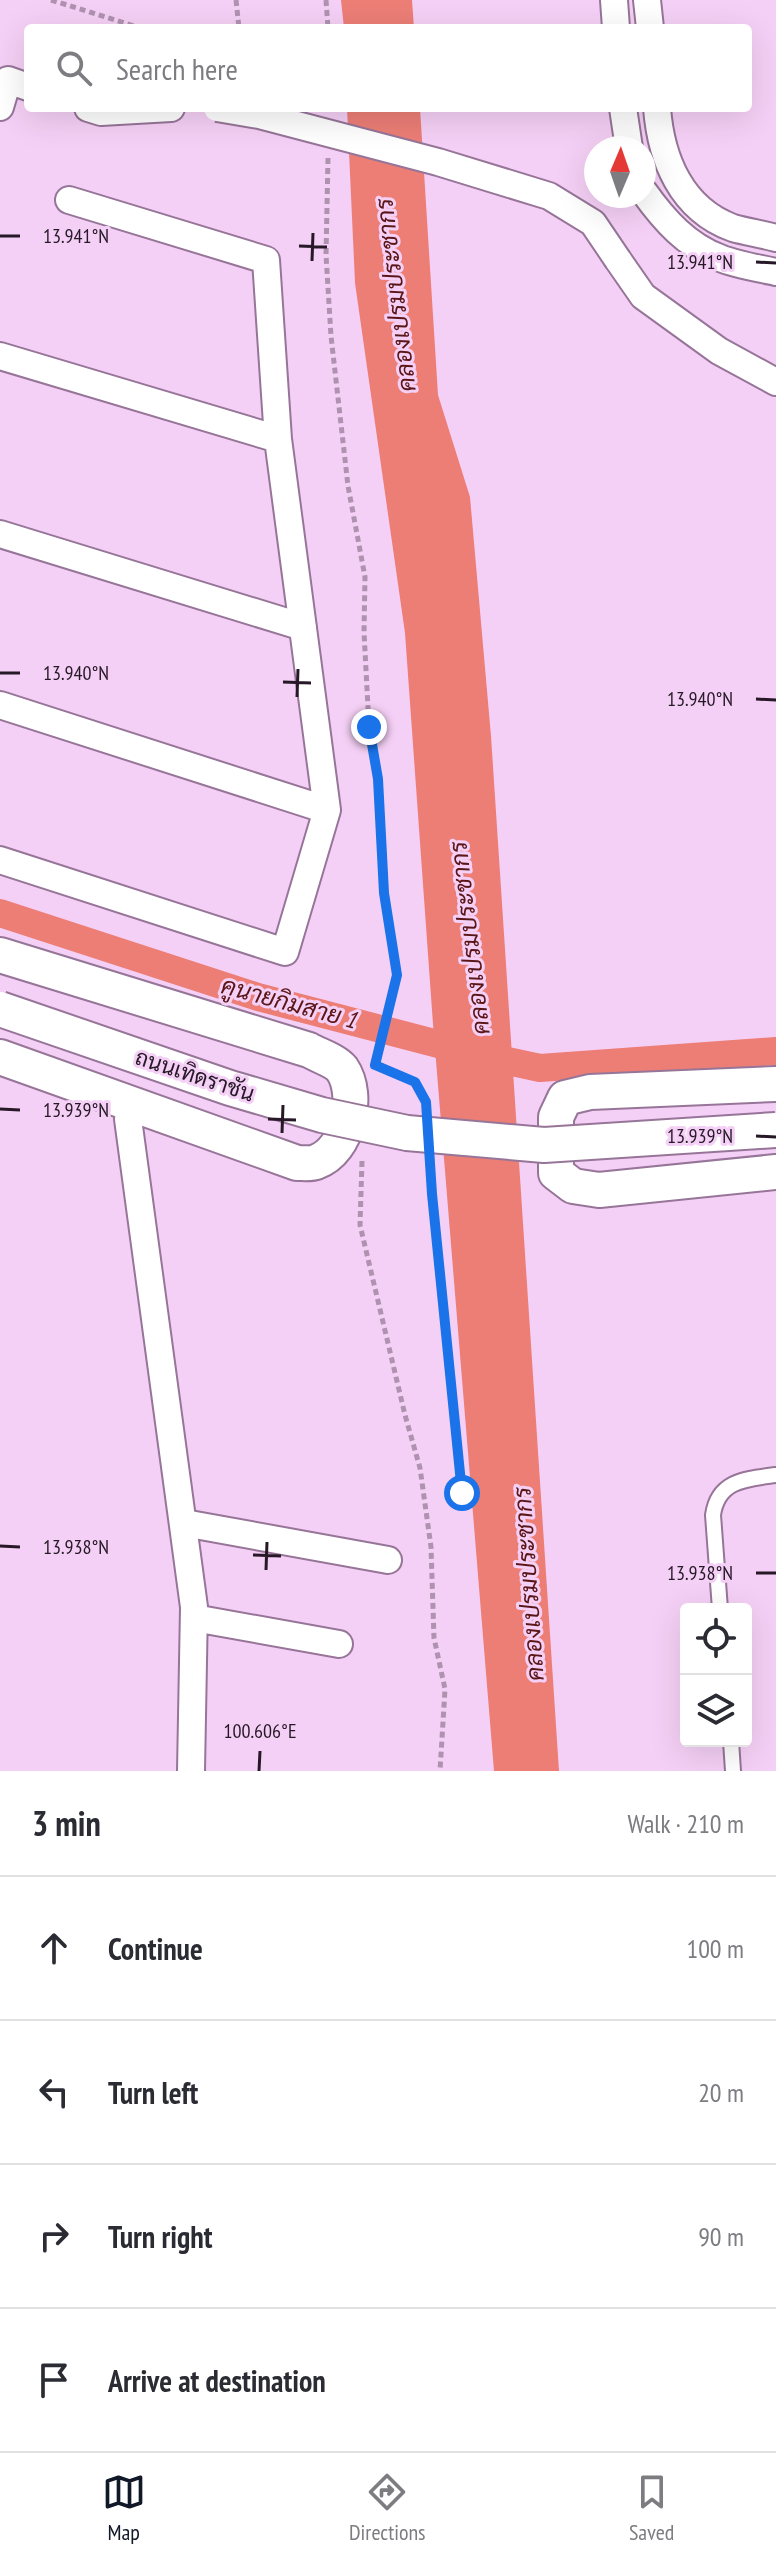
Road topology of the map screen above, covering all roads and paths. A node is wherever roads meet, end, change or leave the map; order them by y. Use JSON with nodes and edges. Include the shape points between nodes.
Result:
{"nodes":[{"id":1,"x":51,"y":0,"type":"edge"},
{"id":2,"x":236,"y":0,"type":"edge"},
{"id":3,"x":326,"y":0,"type":"edge"},
{"id":4,"x":614,"y":0,"type":"edge"},
{"id":5,"x":647,"y":0,"type":"edge"},
{"id":6,"x":128,"y":24,"type":"edge"},
{"id":7,"x":239,"y":24,"type":"edge"},
{"id":8,"x":328,"y":24,"type":"edge"},
{"id":9,"x":616,"y":24,"type":"edge"},
{"id":10,"x":650,"y":24,"type":"edge"},
{"id":11,"x":24,"y":86,"type":"edge"},
{"id":12,"x":0,"y":107,"type":"edge"},
{"id":13,"x":241,"y":112,"type":"edge"},
{"id":14,"x":624,"y":112,"type":"edge"},
{"id":15,"x":658,"y":112,"type":"edge"},
{"id":16,"x":627,"y":136,"type":"edge"},
{"id":17,"x":328,"y":152,"type":"dead end"},
{"id":18,"x":688,"y":196,"type":"junction"},
{"id":19,"x":69,"y":200,"type":"dead end"},
{"id":20,"x":655,"y":208,"type":"edge"},
{"id":21,"x":663,"y":219,"type":"junction"},
{"id":22,"x":776,"y":238,"type":"edge"},
{"id":23,"x":776,"y":272,"type":"edge"},
{"id":24,"x":0,"y":356,"type":"edge"},
{"id":25,"x":776,"y":382,"type":"edge"},
{"id":26,"x":278,"y":439,"type":"junction"},
{"id":27,"x":0,"y":534,"type":"edge"},
{"id":28,"x":303,"y":627,"type":"junction"},
{"id":29,"x":0,"y":705,"type":"edge"},
{"id":30,"x":327,"y":810,"type":"junction"},
{"id":31,"x":0,"y":860,"type":"edge"},
{"id":32,"x":0,"y":955,"type":"edge"},
{"id":33,"x":0,"y":1009,"type":"edge"},
{"id":34,"x":0,"y":1057,"type":"edge"},
{"id":35,"x":375,"y":1065,"type":"junction"},
{"id":36,"x":372,"y":1079,"type":"dead end"},
{"id":37,"x":776,"y":1084,"type":"edge"},
{"id":38,"x":427,"y":1118,"type":"dead end"},
{"id":39,"x":128,"y":1119,"type":"dead end"},
{"id":40,"x":776,"y":1130,"type":"edge"},
{"id":41,"x":429,"y":1148,"type":"dead end"},
{"id":42,"x":362,"y":1158,"type":"dead end"},
{"id":43,"x":776,"y":1172,"type":"edge"},
{"id":44,"x":776,"y":1475,"type":"edge"},
{"id":45,"x":462,"y":1493,"type":"dead end"},
{"id":46,"x":184,"y":1523,"type":"junction"},
{"id":47,"x":388,"y":1560,"type":"dead end"},
{"id":48,"x":720,"y":1603,"type":"edge"},
{"id":49,"x":194,"y":1618,"type":"junction"},
{"id":50,"x":339,"y":1644,"type":"dead end"},
{"id":51,"x":731,"y":1747,"type":"edge"},
{"id":52,"x":191,"y":1771,"type":"edge"},
{"id":53,"x":440,"y":1771,"type":"edge"},
{"id":54,"x":733,"y":1771,"type":"edge"}],
"edges":[{"from":1,"to":6,"type":"path"},
{"from":2,"to":7,"type":"path"},
{"from":3,"to":8,"type":"path"},
{"from":4,"to":9,"type":"street"},
{"from":5,"to":10,"type":"street"},
{"from":11,"to":12,"type":"street","via":[[8,80]]},
{"from":13,"to":25,"type":"street","bridge":true,"via":[[549,196],[593,223],[643,296],[719,351]]},
{"from":14,"to":16,"type":"street"},
{"from":15,"to":18,"type":"street","via":[[663,147]]},
{"from":17,"to":35,"type":"path","via":[[331,336],[348,486],[365,577],[369,727],[397,975]]},
{"from":18,"to":21,"type":"street"},
{"from":18,"to":22,"type":"street","via":[[732,227]]},
{"from":19,"to":26,"type":"street","via":[[266,260]]},
{"from":20,"to":21,"type":"street"},
{"from":21,"to":23,"type":"street","via":[[720,259]]},
{"from":24,"to":26,"type":"street"},
{"from":26,"to":28,"type":"street"},
{"from":27,"to":28,"type":"street"},
{"from":28,"to":30,"type":"street"},
{"from":29,"to":30,"type":"street"},
{"from":30,"to":31,"type":"street","via":[[285,952]]},
{"from":32,"to":34,"type":"street","via":[[309,1050],[341,1067],[351,1092],[351,1110],[337,1147],[316,1163],[297,1163]]},
{"from":33,"to":40,"type":"street","name":"ถนนเทิดราชัน","bridge":true,"via":[[230,1088],[407,1133],[544,1145]]},
{"from":35,"to":36,"type":"path"},
{"from":35,"to":38,"type":"path","via":[[415,1082],[426,1102]]},
{"from":37,"to":43,"type":"street","via":[[590,1092],[565,1098],[556,1117],[556,1173],[573,1186],[599,1190]]},
{"from":39,"to":46,"type":"street"},
{"from":41,"to":45,"type":"path"},
{"from":42,"to":53,"type":"path","via":[[360,1225],[420,1468],[431,1547],[434,1638],[445,1689]]},
{"from":44,"to":48,"type":"lane","via":[[737,1482],[722,1490],[715,1503]]},
{"from":46,"to":47,"type":"street"},
{"from":46,"to":49,"type":"street"},
{"from":49,"to":50,"type":"street"},
{"from":49,"to":52,"type":"street"},
{"from":51,"to":54,"type":"lane"}]}
